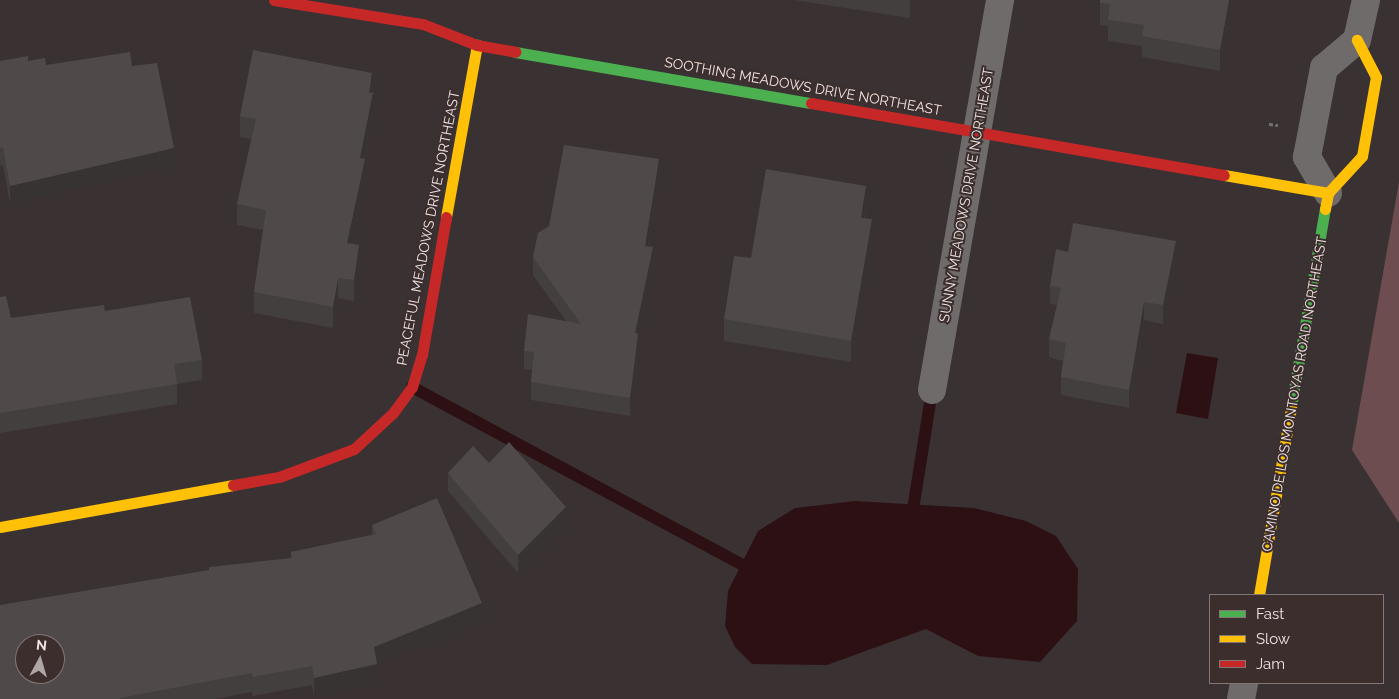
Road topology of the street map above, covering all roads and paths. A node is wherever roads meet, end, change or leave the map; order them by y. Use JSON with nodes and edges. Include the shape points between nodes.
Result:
{"nodes":[{"id":1,"x":274,"y":0,"type":"edge"},
{"id":2,"x":1000,"y":0,"type":"edge"},
{"id":3,"x":1366,"y":0,"type":"edge"},
{"id":4,"x":1357,"y":40,"type":"junction"},
{"id":5,"x":477,"y":45,"type":"junction"},
{"id":6,"x":978,"y":132,"type":"junction"},
{"id":7,"x":1328,"y":193,"type":"junction"},
{"id":8,"x":932,"y":390,"type":"dead end"},
{"id":9,"x":0,"y":527,"type":"edge"},
{"id":10,"x":1259,"y":594,"type":"edge"},
{"id":11,"x":1244,"y":684,"type":"edge"},
{"id":12,"x":1241,"y":699,"type":"edge"}],
"edges":[{"from":1,"to":5,"type":"street","name":"SOOTHING MEADOWS DRIVE NORTHEAST","via":[[423,24]]},
{"from":2,"to":6,"type":"street","name":"SUNNY MEADOWS DRIVE NORTHEAST"},
{"from":3,"to":4,"type":"street"},
{"from":4,"to":7,"type":"street","via":[[1376,76],[1362,156]]},
{"from":4,"to":7,"type":"street","via":[[1324,68],[1307,157]]},
{"from":5,"to":6,"type":"street","name":"SOOTHING MEADOWS DRIVE NORTHEAST"},
{"from":5,"to":9,"type":"street","name":"PEACEFUL MEADOWS DRIVE NORTHEAST","via":[[422,355],[412,386],[393,413],[354,449],[279,477]]},
{"from":6,"to":7,"type":"street","name":"SOOTHING MEADOWS DRIVE NORTHEAST"},
{"from":6,"to":8,"type":"street","name":"SUNNY MEADOWS DRIVE NORTHEAST"},
{"from":7,"to":10,"type":"street","name":"CAMINO DE LOS MONTOYAS ROAD NORTHEAST"},
{"from":11,"to":12,"type":"street"}]}
